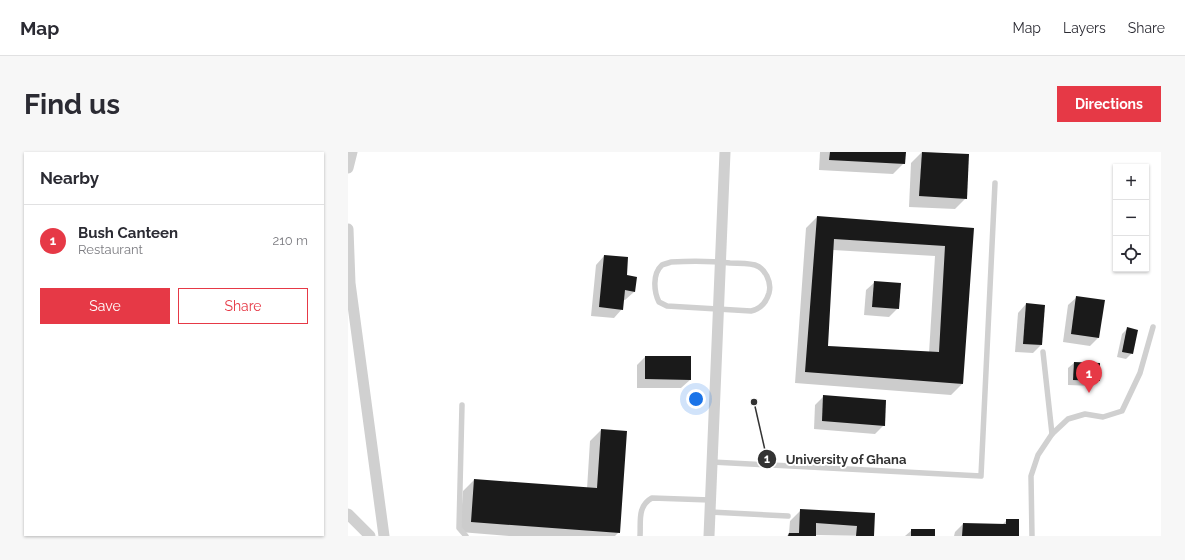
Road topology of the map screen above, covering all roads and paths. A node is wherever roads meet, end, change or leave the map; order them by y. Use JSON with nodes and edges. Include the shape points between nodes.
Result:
{"nodes":[{"id":1,"x":352,"y":152,"type":"edge"},
{"id":2,"x":725,"y":152,"type":"edge"},
{"id":3,"x":348,"y":168,"type":"edge"},
{"id":4,"x":995,"y":183,"type":"dead end"},
{"id":5,"x":348,"y":229,"type":"edge"},
{"id":6,"x":721,"y":262,"type":"junction"},
{"id":7,"x":718,"y":309,"type":"junction"},
{"id":8,"x":1153,"y":327,"type":"dead end"},
{"id":9,"x":1043,"y":352,"type":"dead end"},
{"id":10,"x":462,"y":404,"type":"dead end"},
{"id":11,"x":1052,"y":434,"type":"junction"},
{"id":12,"x":712,"y":462,"type":"junction"},
{"id":13,"x":710,"y":500,"type":"junction"},
{"id":14,"x":710,"y":512,"type":"junction"},
{"id":15,"x":348,"y":514,"type":"edge"},
{"id":16,"x":788,"y":516,"type":"dead end"},
{"id":17,"x":370,"y":536,"type":"edge"},
{"id":18,"x":384,"y":536,"type":"edge"},
{"id":19,"x":466,"y":536,"type":"edge"},
{"id":20,"x":640,"y":536,"type":"edge"},
{"id":21,"x":709,"y":536,"type":"edge"},
{"id":22,"x":1032,"y":536,"type":"edge"}],
"edges":[{"from":1,"to":3,"type":"street"},
{"from":2,"to":6,"type":"street"},
{"from":4,"to":12,"type":"lane","via":[[981,476]]},
{"from":5,"to":18,"type":"street","via":[[350,283]]},
{"from":6,"to":7,"type":"street"},
{"from":6,"to":7,"type":"lane","via":[[756,265],[764,270],[769,291],[765,303],[759,309]]},
{"from":6,"to":7,"type":"lane","via":[[671,262],[662,266],[654,287],[659,302],[667,306]]},
{"from":7,"to":12,"type":"street"},
{"from":8,"to":11,"type":"lane","via":[[1140,373],[1122,411],[1104,417],[1085,414],[1068,419]]},
{"from":9,"to":11,"type":"lane"},
{"from":10,"to":19,"type":"lane","via":[[459,528]]},
{"from":11,"to":22,"type":"lane","via":[[1038,455],[1032,476]]},
{"from":12,"to":13,"type":"street"},
{"from":13,"to":14,"type":"street"},
{"from":13,"to":20,"type":"lane","via":[[652,498],[645,502],[642,508]]},
{"from":14,"to":16,"type":"lane"},
{"from":14,"to":21,"type":"street"},
{"from":15,"to":17,"type":"street"}]}
